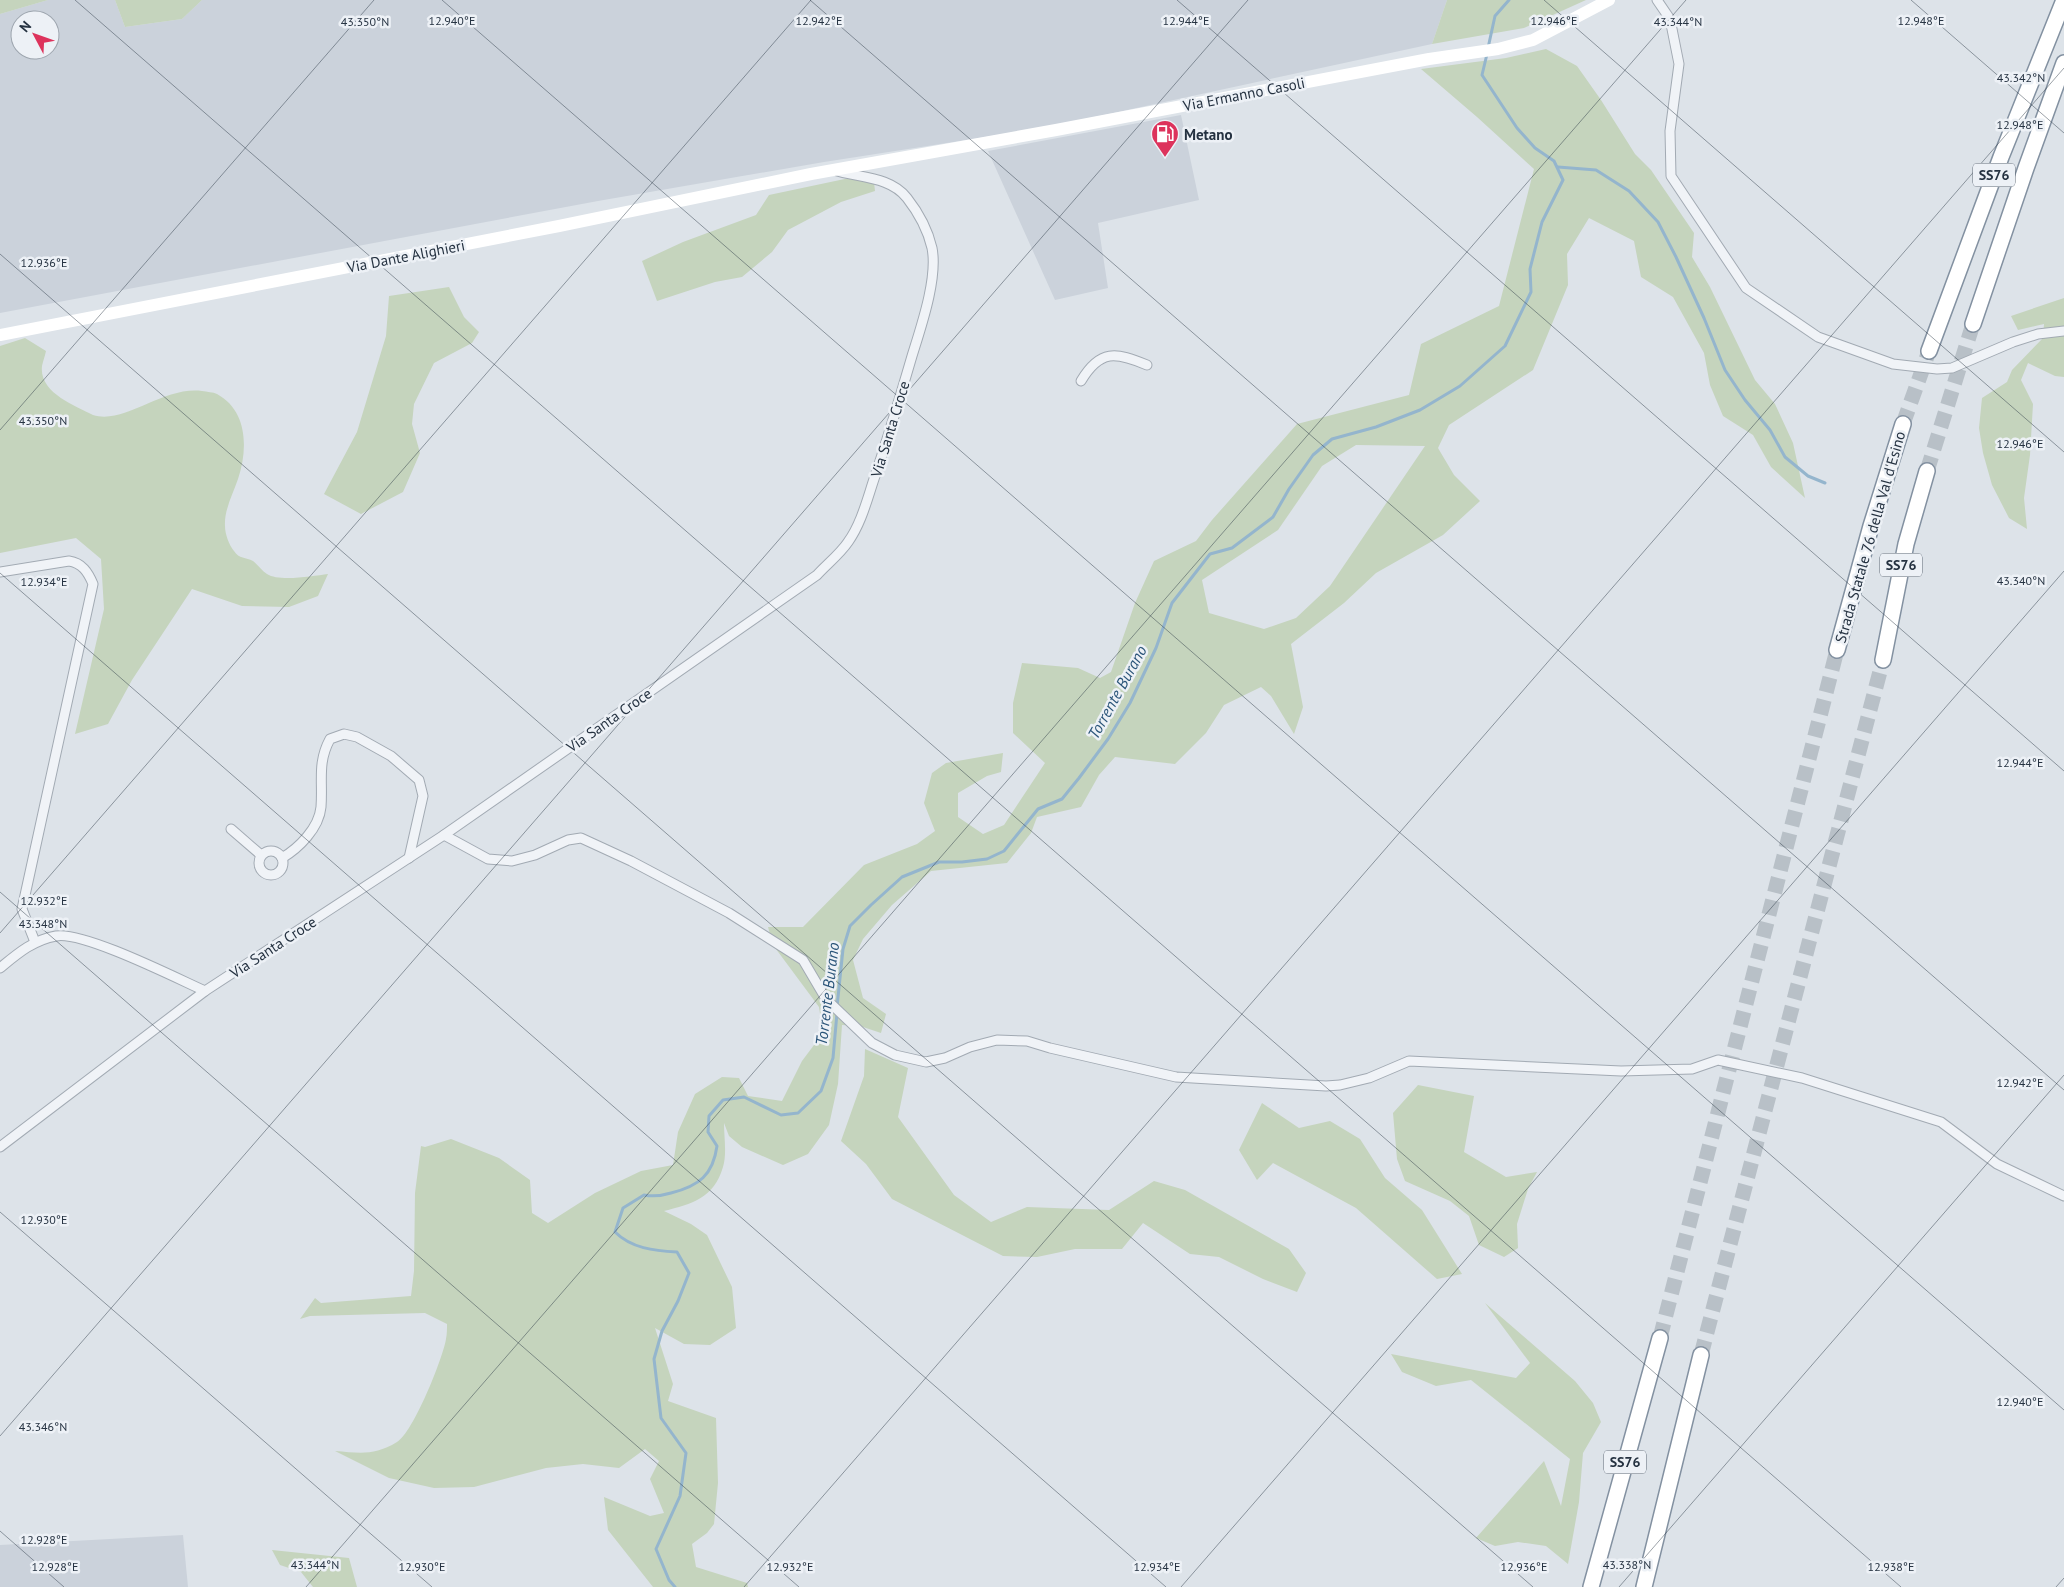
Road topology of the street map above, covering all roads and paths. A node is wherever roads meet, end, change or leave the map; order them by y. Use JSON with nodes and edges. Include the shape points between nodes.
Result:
{"nodes":[{"id":1,"x":1609,"y":0,"type":"edge"},
{"id":2,"x":1657,"y":0,"type":"edge"},
{"id":3,"x":2064,"y":0,"type":"edge"},
{"id":4,"x":2064,"y":63,"type":"edge"},
{"id":5,"x":833,"y":170,"type":"junction"},
{"id":6,"x":811,"y":174,"type":"joint"},
{"id":7,"x":1973,"y":324,"type":"tunnel mouth"},
{"id":8,"x":2064,"y":332,"type":"edge"},
{"id":9,"x":0,"y":335,"type":"edge"},
{"id":10,"x":1929,"y":351,"type":"tunnel mouth"},
{"id":11,"x":1147,"y":365,"type":"dead end"},
{"id":12,"x":1081,"y":381,"type":"dead end"},
{"id":13,"x":1903,"y":424,"type":"tunnel mouth"},
{"id":14,"x":1927,"y":471,"type":"tunnel mouth"},
{"id":15,"x":0,"y":572,"type":"edge"},
{"id":16,"x":1837,"y":650,"type":"tunnel mouth"},
{"id":17,"x":1883,"y":660,"type":"tunnel mouth"},
{"id":18,"x":231,"y":829,"type":"dead end"},
{"id":19,"x":444,"y":835,"type":"junction"},
{"id":20,"x":261,"y":855,"type":"junction"},
{"id":21,"x":282,"y":858,"type":"junction"},
{"id":22,"x":409,"y":858,"type":"junction"},
{"id":23,"x":35,"y":942,"type":"junction"},
{"id":24,"x":0,"y":968,"type":"edge"},
{"id":25,"x":190,"y":984,"type":"junction"},
{"id":26,"x":205,"y":991,"type":"junction"},
{"id":27,"x":191,"y":1002,"type":"junction"},
{"id":28,"x":0,"y":1147,"type":"edge"},
{"id":29,"x":2064,"y":1196,"type":"edge"},
{"id":30,"x":1660,"y":1338,"type":"tunnel mouth"},
{"id":31,"x":1701,"y":1355,"type":"tunnel mouth"},
{"id":32,"x":1591,"y":1587,"type":"edge"},
{"id":33,"x":1644,"y":1587,"type":"edge"}],
"edges":[{"from":1,"to":5,"type":"main road","name":"Via Ermanno Casoli","via":[[1533,40],[1498,49],[1429,59]]},
{"from":2,"to":8,"type":"street","via":[[1670,19],[1679,64],[1670,130],[1671,176],[1746,288],[1818,337],[1893,364],[1937,370],[1952,368],[2013,342],[2038,334]]},
{"from":3,"to":10,"type":"highway","number":"SS76"},
{"from":4,"to":7,"type":"highway","number":"SS76"},
{"from":5,"to":6,"type":"main road","name":"Via Ermanno Casoli"},
{"from":5,"to":19,"type":"street","name":"Via Santa Croce","via":[[880,180],[906,196],[926,228],[932,250],[932,276],[926,309],[888,438],[859,522],[848,543],[817,575]]},
{"from":6,"to":9,"type":"main road","name":"Via Dante Alighieri"},
{"from":11,"to":12,"type":"street","via":[[1124,355],[1110,356],[1091,366]]},
{"from":13,"to":16,"type":"highway","name":"Strada Statale 76 della Val d'Esino","number":"SS76"},
{"from":14,"to":17,"type":"highway","number":"SS76","via":[[1906,544]]},
{"from":15,"to":23,"type":"street","via":[[69,561],[83,567],[93,584],[22,909]]},
{"from":18,"to":20,"type":"street"},
{"from":19,"to":22,"type":"street","name":"Via Santa Croce"},
{"from":19,"to":29,"type":"street","via":[[488,859],[512,862],[581,838],[631,861],[729,913],[803,960],[826,999],[872,1044],[895,1055],[926,1062],[997,1040],[1027,1041],[1176,1077],[1340,1086],[1409,1061],[1621,1071],[1692,1069],[1718,1060],[1802,1078],[1941,1122],[1997,1164]]},
{"from":20,"to":21,"type":"street","via":[[272,850]]},
{"from":20,"to":21,"type":"street","via":[[259,866],[267,874],[275,874],[281,869]]},
{"from":21,"to":22,"type":"street","via":[[294,851],[312,830],[321,808],[320,769],[325,748],[330,738],[344,734],[357,737],[391,756],[420,780],[423,796]]},
{"from":22,"to":26,"type":"street","name":"Via Santa Croce"},
{"from":23,"to":24,"type":"street"},
{"from":23,"to":25,"type":"street","via":[[69,935]]},
{"from":25,"to":26,"type":"street"},
{"from":25,"to":27,"type":"street"},
{"from":26,"to":27,"type":"street","name":"Via Santa Croce"},
{"from":27,"to":28,"type":"street","name":"Via Santa Croce"},
{"from":30,"to":32,"type":"highway","number":"SS76"},
{"from":31,"to":33,"type":"highway"}]}
